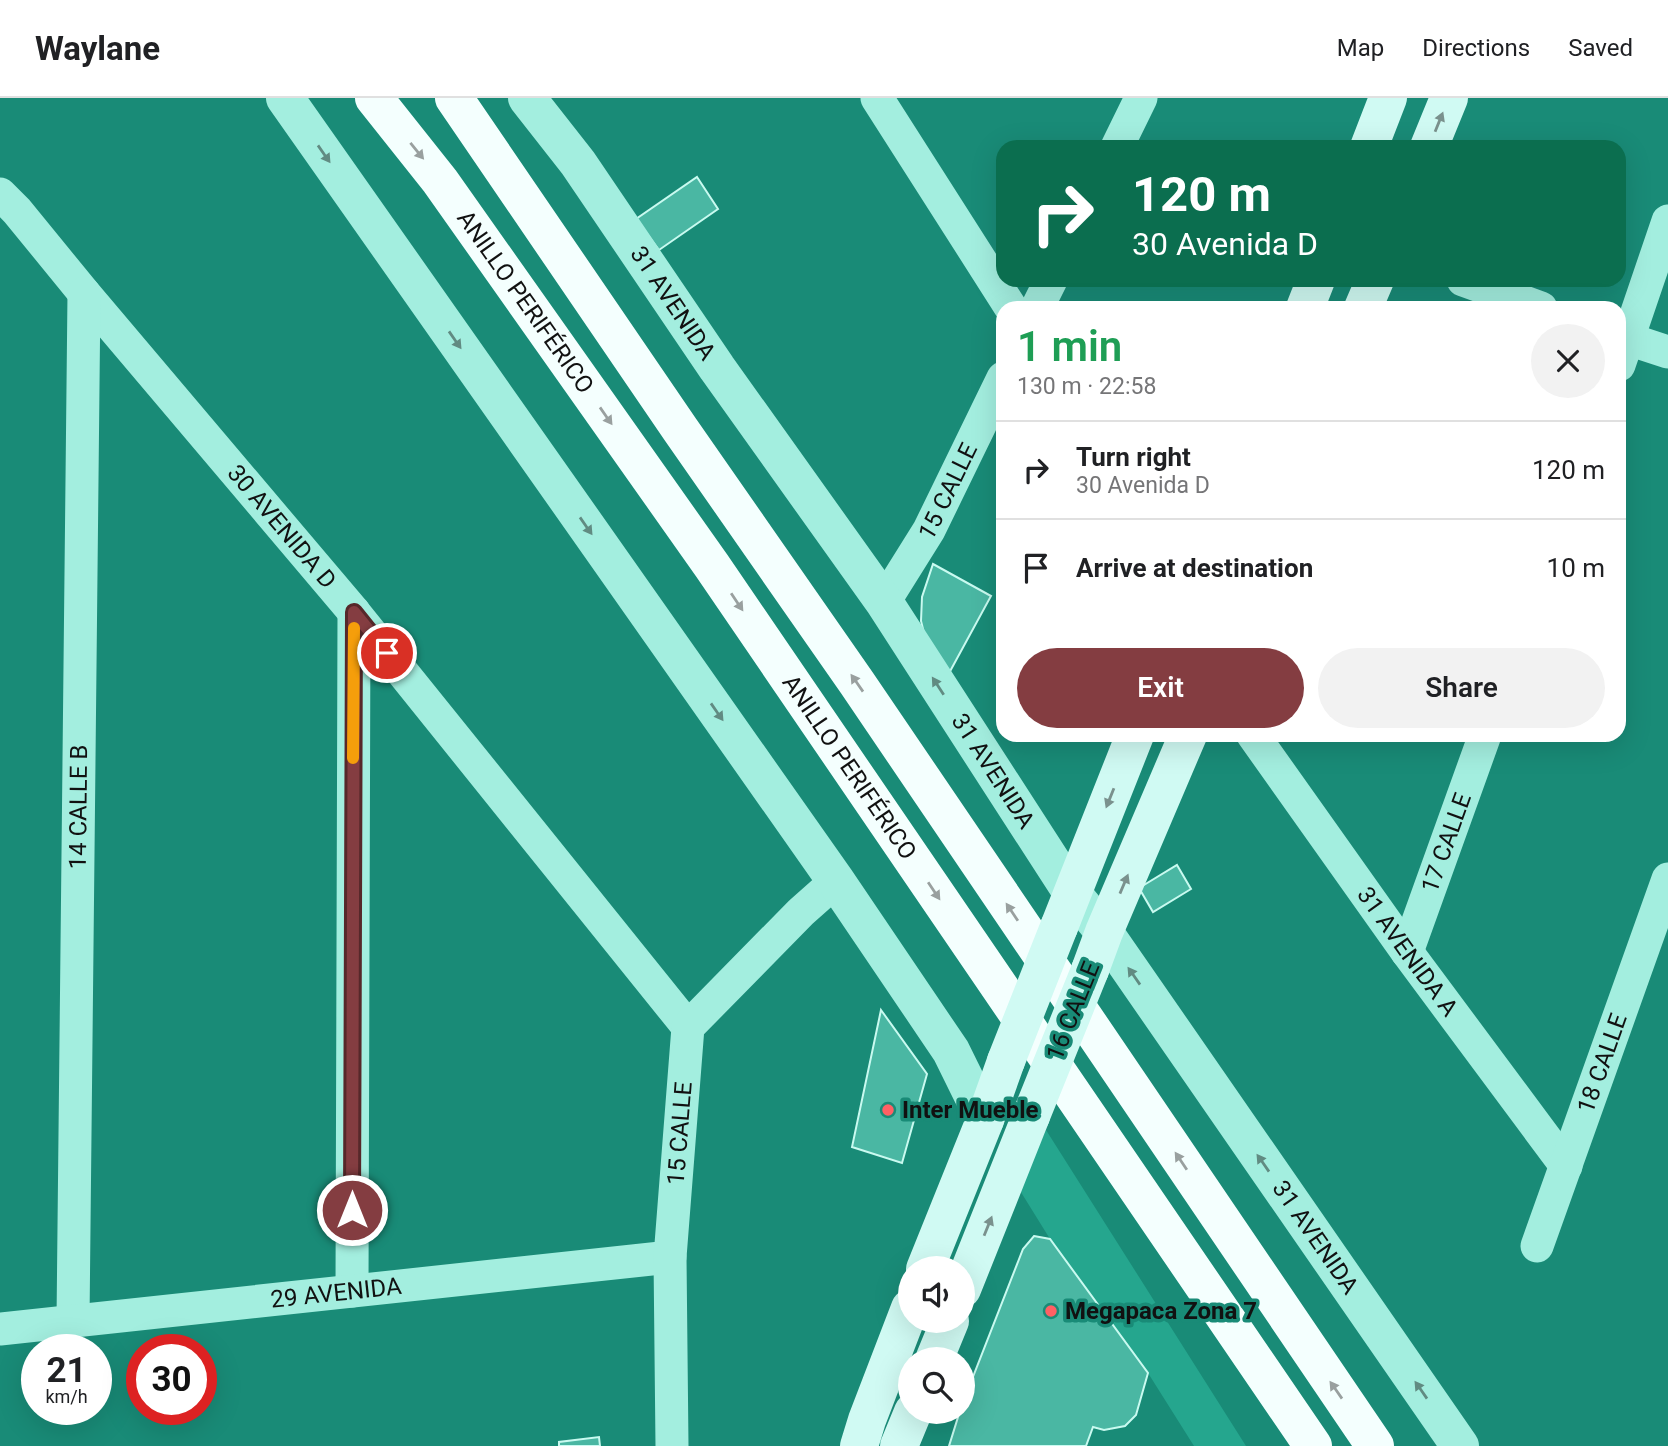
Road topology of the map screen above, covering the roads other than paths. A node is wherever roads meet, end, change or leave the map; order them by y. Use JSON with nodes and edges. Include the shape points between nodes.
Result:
{"nodes":[{"id":1,"x":285,"y":98,"type":"edge"},
{"id":2,"x":374,"y":98,"type":"edge"},
{"id":3,"x":454,"y":98,"type":"edge"},
{"id":4,"x":527,"y":98,"type":"edge"},
{"id":5,"x":877,"y":98,"type":"edge"},
{"id":6,"x":1141,"y":98,"type":"edge"},
{"id":7,"x":1388,"y":98,"type":"edge"},
{"id":8,"x":1449,"y":98,"type":"edge"},
{"id":9,"x":1120,"y":140,"type":"edge"},
{"id":10,"x":1372,"y":140,"type":"edge"},
{"id":11,"x":1432,"y":140,"type":"edge"},
{"id":12,"x":0,"y":194,"type":"edge"},
{"id":13,"x":1668,"y":221,"type":"edge"},
{"id":14,"x":996,"y":283,"type":"edge"},
{"id":15,"x":1482,"y":287,"type":"edge"},
{"id":16,"x":84,"y":293,"type":"junction"},
{"id":17,"x":1522,"y":301,"type":"edge"},
{"id":18,"x":1626,"y":335,"type":"edge"},
{"id":19,"x":1626,"y":347,"type":"edge"},
{"id":20,"x":1668,"y":352,"type":"edge"},
{"id":21,"x":996,"y":392,"type":"edge"},
{"id":22,"x":884,"y":602,"type":"junction"},
{"id":23,"x":354,"y":612,"type":"junction"},
{"id":24,"x":1132,"y":742,"type":"edge"},
{"id":25,"x":1185,"y":742,"type":"edge"},
{"id":26,"x":1258,"y":742,"type":"edge"},
{"id":27,"x":1482,"y":742,"type":"edge"},
{"id":28,"x":1668,"y":879,"type":"edge"},
{"id":29,"x":836,"y":881,"type":"junction"},
{"id":30,"x":1066,"y":910,"type":"junction"},
{"id":31,"x":1104,"y":932,"type":"junction"},
{"id":32,"x":1407,"y":953,"type":"junction"},
{"id":33,"x":688,"y":1027,"type":"junction"},
{"id":34,"x":985,"y":1120,"type":"junction"},
{"id":35,"x":1566,"y":1166,"type":"junction"},
{"id":36,"x":1537,"y":1246,"type":"dead end"},
{"id":37,"x":930,"y":1256,"type":"edge"},
{"id":38,"x":975,"y":1256,"type":"edge"},
{"id":39,"x":670,"y":1257,"type":"junction"},
{"id":40,"x":352,"y":1291,"type":"junction"},
{"id":41,"x":73,"y":1321,"type":"junction"},
{"id":42,"x":0,"y":1328,"type":"edge"},
{"id":43,"x":901,"y":1333,"type":"edge"},
{"id":44,"x":909,"y":1424,"type":"edge"},
{"id":45,"x":914,"y":1424,"type":"edge"},
{"id":46,"x":864,"y":1437,"type":"edge"},
{"id":47,"x":1306,"y":1439,"type":"edge"},
{"id":48,"x":672,"y":1446,"type":"edge"},
{"id":49,"x":899,"y":1446,"type":"edge"},
{"id":50,"x":912,"y":1446,"type":"edge"},
{"id":51,"x":1375,"y":1446,"type":"edge"},
{"id":52,"x":1460,"y":1446,"type":"edge"}],
"edges":[{"from":1,"to":29,"type":"street","one_way":true},
{"from":2,"to":47,"type":"highway","name":"ANILLO PERIFÉRICO","one_way":true,"via":[[440,181],[705,555]]},
{"from":51,"to":3,"type":"highway","one_way":true},
{"from":4,"to":22,"type":"street","name":"31 AVENIDA","via":[[578,163]]},
{"from":5,"to":14,"type":"street"},
{"from":6,"to":9,"type":"street"},
{"from":7,"to":10,"type":"main road"},
{"from":11,"to":8,"type":"main road","one_way":true},
{"from":12,"to":16,"type":"street","name":"30 AVENIDA D"},
{"from":13,"to":18,"type":"street"},
{"from":15,"to":17,"type":"street"},
{"from":16,"to":23,"type":"street","name":"30 AVENIDA D"},
{"from":16,"to":41,"type":"street","name":"14 CALLE B"},
{"from":19,"to":20,"type":"street"},
{"from":21,"to":22,"type":"street","name":"15 CALLE","via":[[929,530]]},
{"from":30,"to":22,"type":"street","name":"31 AVENIDA","one_way":true},
{"from":23,"to":33,"type":"street","name":"30 AVENIDA D"},
{"from":23,"to":40,"type":"street"},
{"from":24,"to":30,"type":"main road","name":"16 CALLE","one_way":true},
{"from":31,"to":25,"type":"main road","name":"16 CALLE","one_way":true},
{"from":26,"to":32,"type":"street","name":"31 AVENIDA A"},
{"from":27,"to":32,"type":"street","name":"17 CALLE"},
{"from":28,"to":35,"type":"street","name":"18 CALLE"},
{"from":29,"to":33,"type":"street"},
{"from":29,"to":34,"type":"street","via":[[951,1051]]},
{"from":30,"to":31,"type":"street","name":"31 AVENIDA"},
{"from":30,"to":34,"type":"main road","name":"16 CALLE","bridge":true},
{"from":38,"to":31,"type":"main road","name":"16 CALLE","one_way":true,"bridge":true},
{"from":52,"to":31,"type":"street","name":"31 AVENIDA","one_way":true},
{"from":32,"to":35,"type":"street","name":"31 AVENIDA A"},
{"from":33,"to":39,"type":"street","name":"15 CALLE"},
{"from":34,"to":37,"type":"main road","name":"16 CALLE"},
{"from":35,"to":36,"type":"street","name":"18 CALLE"},
{"from":39,"to":40,"type":"street","name":"29 AVENIDA"},
{"from":39,"to":48,"type":"street","name":"15 CALLE"},
{"from":40,"to":41,"type":"street","name":"29 AVENIDA"},
{"from":41,"to":42,"type":"street","name":"29 AVENIDA"},
{"from":43,"to":46,"type":"main road"},
{"from":44,"to":49,"type":"main road"},
{"from":45,"to":50,"type":"main road"}]}
